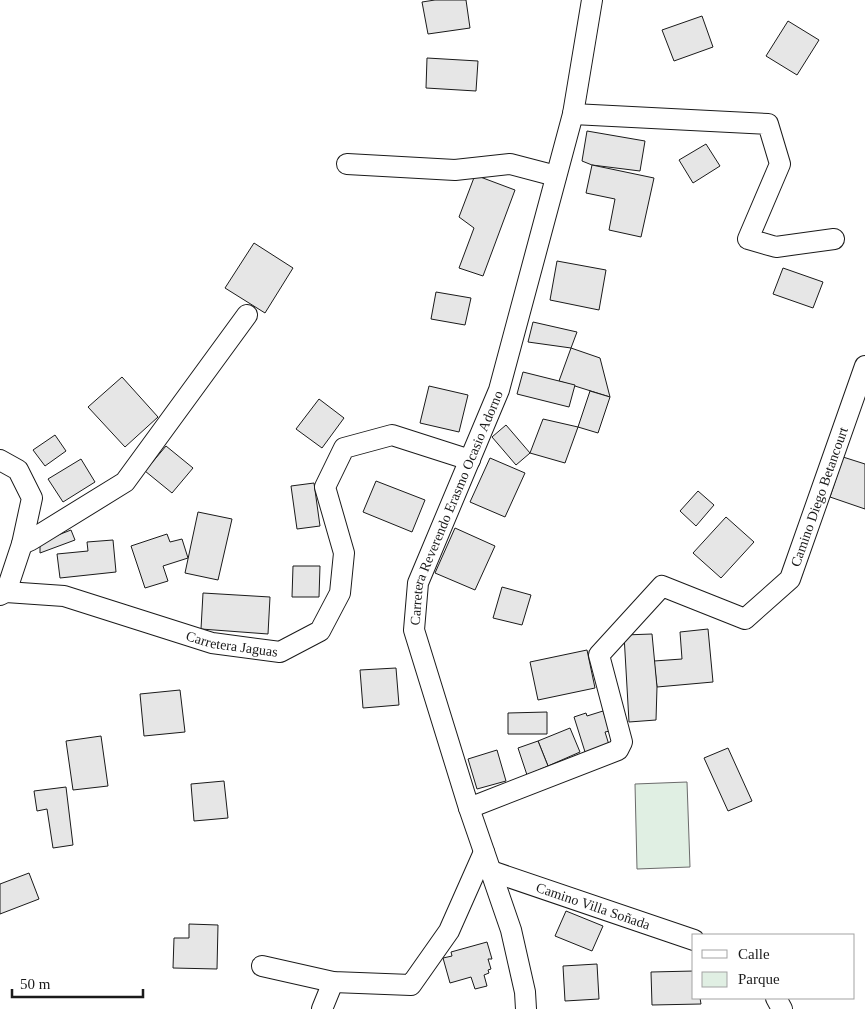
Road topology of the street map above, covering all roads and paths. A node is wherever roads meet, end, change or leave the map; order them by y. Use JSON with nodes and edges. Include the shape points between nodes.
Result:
{"nodes":[{"id":1,"x":592,"y":0,"type":"edge"},
{"id":2,"x":573,"y":114,"type":"junction"},
{"id":3,"x":347,"y":164,"type":"dead end"},
{"id":4,"x":556,"y":176,"type":"junction"},
{"id":5,"x":834,"y":239,"type":"dead end"},
{"id":6,"x":247,"y":315,"type":"dead end"},
{"id":7,"x":865,"y":366,"type":"edge"},
{"id":8,"x":0,"y":460,"type":"edge"},
{"id":9,"x":470,"y":460,"type":"junction"},
{"id":10,"x":22,"y":544,"type":"junction"},
{"id":11,"x":3,"y":594,"type":"edge"},
{"id":12,"x":469,"y":808,"type":"junction"},
{"id":13,"x":484,"y":852,"type":"junction"},
{"id":14,"x":491,"y":871,"type":"junction"},
{"id":15,"x":692,"y":939,"type":"edge"},
{"id":16,"x":262,"y":966,"type":"dead end"},
{"id":17,"x":334,"y":982,"type":"junction"},
{"id":18,"x":322,"y":1009,"type":"edge"},
{"id":19,"x":526,"y":1009,"type":"edge"}],
"edges":[{"from":1,"to":2,"type":"street","name":"Carretera Reverendo Erasmo Ocasio Adorno"},
{"from":2,"to":4,"type":"street","name":"Carretera Reverendo Erasmo Ocasio Adorno"},
{"from":2,"to":5,"type":"street","via":[[768,124],[780,164],[748,239],[776,247]]},
{"from":3,"to":4,"type":"street","via":[[455,170],[510,164]]},
{"from":4,"to":9,"type":"street","name":"Carretera Reverendo Erasmo Ocasio Adorno","via":[[499,390]]},
{"from":6,"to":10,"type":"street","via":[[125,482]]},
{"from":7,"to":12,"type":"street","name":"Camino Diego Betancourt","via":[[790,578],[745,619],[662,586],[599,655],[622,742],[618,750]]},
{"from":8,"to":10,"type":"street","via":[[18,470],[32,498]]},
{"from":9,"to":11,"type":"street","name":"Carretera Jaguas","via":[[392,435],[344,448],[325,487],[344,554],[340,593],[320,631],[280,652],[212,644],[64,596]]},
{"from":9,"to":12,"type":"street","name":"Carretera Reverendo Erasmo Ocasio Adorno","via":[[418,583],[414,630]]},
{"from":10,"to":11,"type":"street"},
{"from":12,"to":13,"type":"street","name":"Carretera Reverendo Erasmo Ocasio Adorno"},
{"from":13,"to":14,"type":"street","name":"Carretera Reverendo Erasmo Ocasio Adorno"},
{"from":13,"to":17,"type":"street","via":[[449,931],[411,985]]},
{"from":14,"to":15,"type":"street","name":"Camino Villa Soñada"},
{"from":14,"to":19,"type":"street","name":"Carretera Reverendo Erasmo Ocasio Adorno","via":[[511,930]]},
{"from":16,"to":17,"type":"street"},
{"from":17,"to":18,"type":"street"}]}
